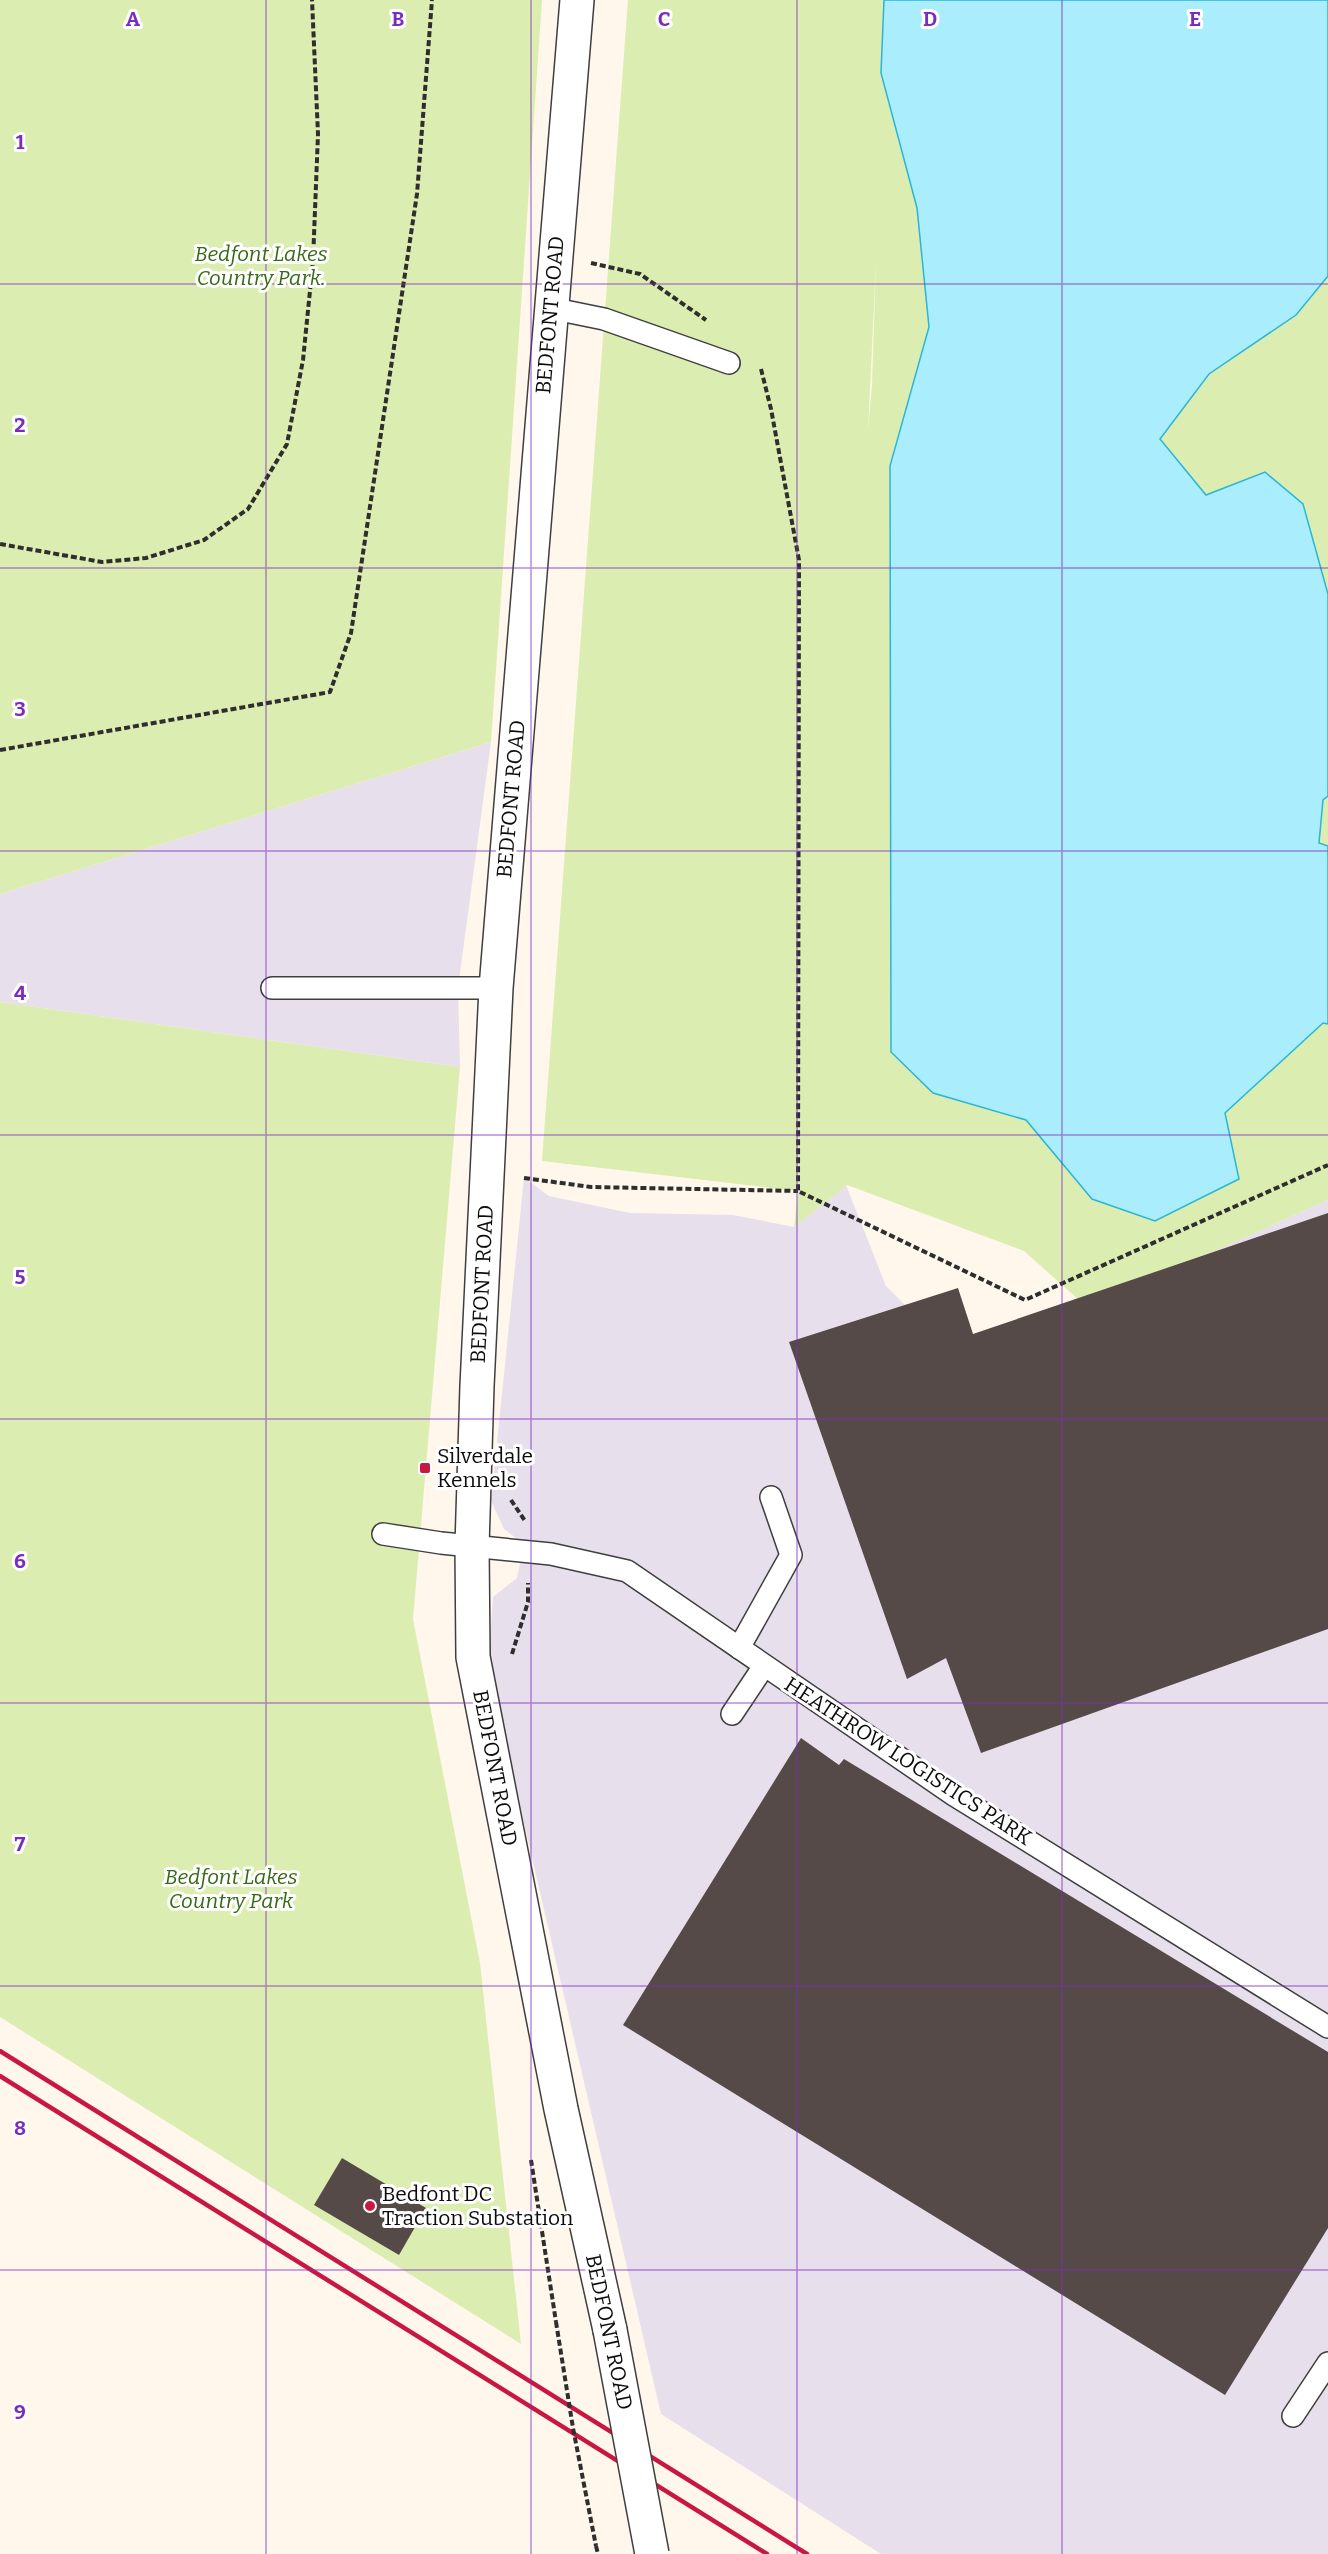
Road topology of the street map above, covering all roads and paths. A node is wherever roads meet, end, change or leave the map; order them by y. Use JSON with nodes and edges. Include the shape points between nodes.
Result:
{"nodes":[{"id":1,"x":312,"y":0,"type":"edge"},
{"id":2,"x":432,"y":0,"type":"edge"},
{"id":3,"x":577,"y":0,"type":"edge"},
{"id":4,"x":588,"y":262,"type":"dead end"},
{"id":5,"x":550,"y":308,"type":"junction"},
{"id":6,"x":709,"y":322,"type":"dead end"},
{"id":7,"x":729,"y":363,"type":"dead end"},
{"id":8,"x":760,"y":367,"type":"dead end"},
{"id":9,"x":0,"y":544,"type":"edge"},
{"id":10,"x":0,"y":750,"type":"edge"},
{"id":11,"x":272,"y":988,"type":"dead end"},
{"id":12,"x":496,"y":988,"type":"junction"},
{"id":13,"x":1328,"y":1165,"type":"edge"},
{"id":14,"x":524,"y":1178,"type":"dead end"},
{"id":15,"x":798,"y":1191,"type":"junction"},
{"id":16,"x":509,"y":1497,"type":"dead end"},
{"id":17,"x":771,"y":1497,"type":"dead end"},
{"id":18,"x":383,"y":1534,"type":"dead end"},
{"id":19,"x":472,"y":1546,"type":"junction"},
{"id":20,"x":528,"y":1552,"type":"junction"},
{"id":21,"x":739,"y":1648,"type":"junction"},
{"id":22,"x":510,"y":1662,"type":"dead end"},
{"id":23,"x":764,"y":1666,"type":"junction"},
{"id":24,"x":732,"y":1714,"type":"dead end"},
{"id":25,"x":1328,"y":2027,"type":"edge"},
{"id":26,"x":556,"y":2322,"type":"dead end"},
{"id":27,"x":1328,"y":2363,"type":"edge"},
{"id":28,"x":1293,"y":2416,"type":"dead end"},
{"id":29,"x":598,"y":2554,"type":"edge"},
{"id":30,"x":652,"y":2554,"type":"edge"}],
"edges":[{"from":1,"to":9,"type":"path","via":[[318,134],[313,261],[303,360],[287,444],[248,509],[204,540],[146,558],[102,562]]},
{"from":2,"to":10,"type":"path","via":[[415,206],[351,633],[330,692]]},
{"from":3,"to":5,"type":"street","name":"BEDFONT ROAD"},
{"from":4,"to":6,"type":"path","via":[[640,274]]},
{"from":5,"to":7,"type":"lane","via":[[604,319]]},
{"from":5,"to":12,"type":"street","name":"BEDFONT ROAD"},
{"from":8,"to":15,"type":"path","via":[[799,560]]},
{"from":11,"to":12,"type":"lane"},
{"from":12,"to":19,"type":"street","name":"BEDFONT ROAD"},
{"from":13,"to":15,"type":"path","via":[[1025,1300]]},
{"from":14,"to":15,"type":"path","via":[[591,1187]]},
{"from":16,"to":20,"type":"path","name":"BEDFONT ROAD","via":[[525,1517]]},
{"from":17,"to":21,"type":"lane","via":[[791,1555]]},
{"from":18,"to":19,"type":"lane","name":"HEATHROW LOGISTICS PARK"},
{"from":19,"to":20,"type":"lane","name":"HEATHROW LOGISTICS PARK"},
{"from":19,"to":30,"type":"street","name":"BEDFONT ROAD","bridge":true,"via":[[473,1657]]},
{"from":20,"to":21,"type":"lane","name":"HEATHROW LOGISTICS PARK","via":[[627,1571]]},
{"from":20,"to":22,"type":"path","name":"BEDFONT ROAD","via":[[528,1602]]},
{"from":21,"to":23,"type":"lane","name":"HEATHROW LOGISTICS PARK"},
{"from":23,"to":24,"type":"lane"},
{"from":23,"to":25,"type":"lane","name":"HEATHROW LOGISTICS PARK","via":[[954,1795]]},
{"from":26,"to":29,"type":"path","bridge":true},
{"from":27,"to":28,"type":"lane"}]}
